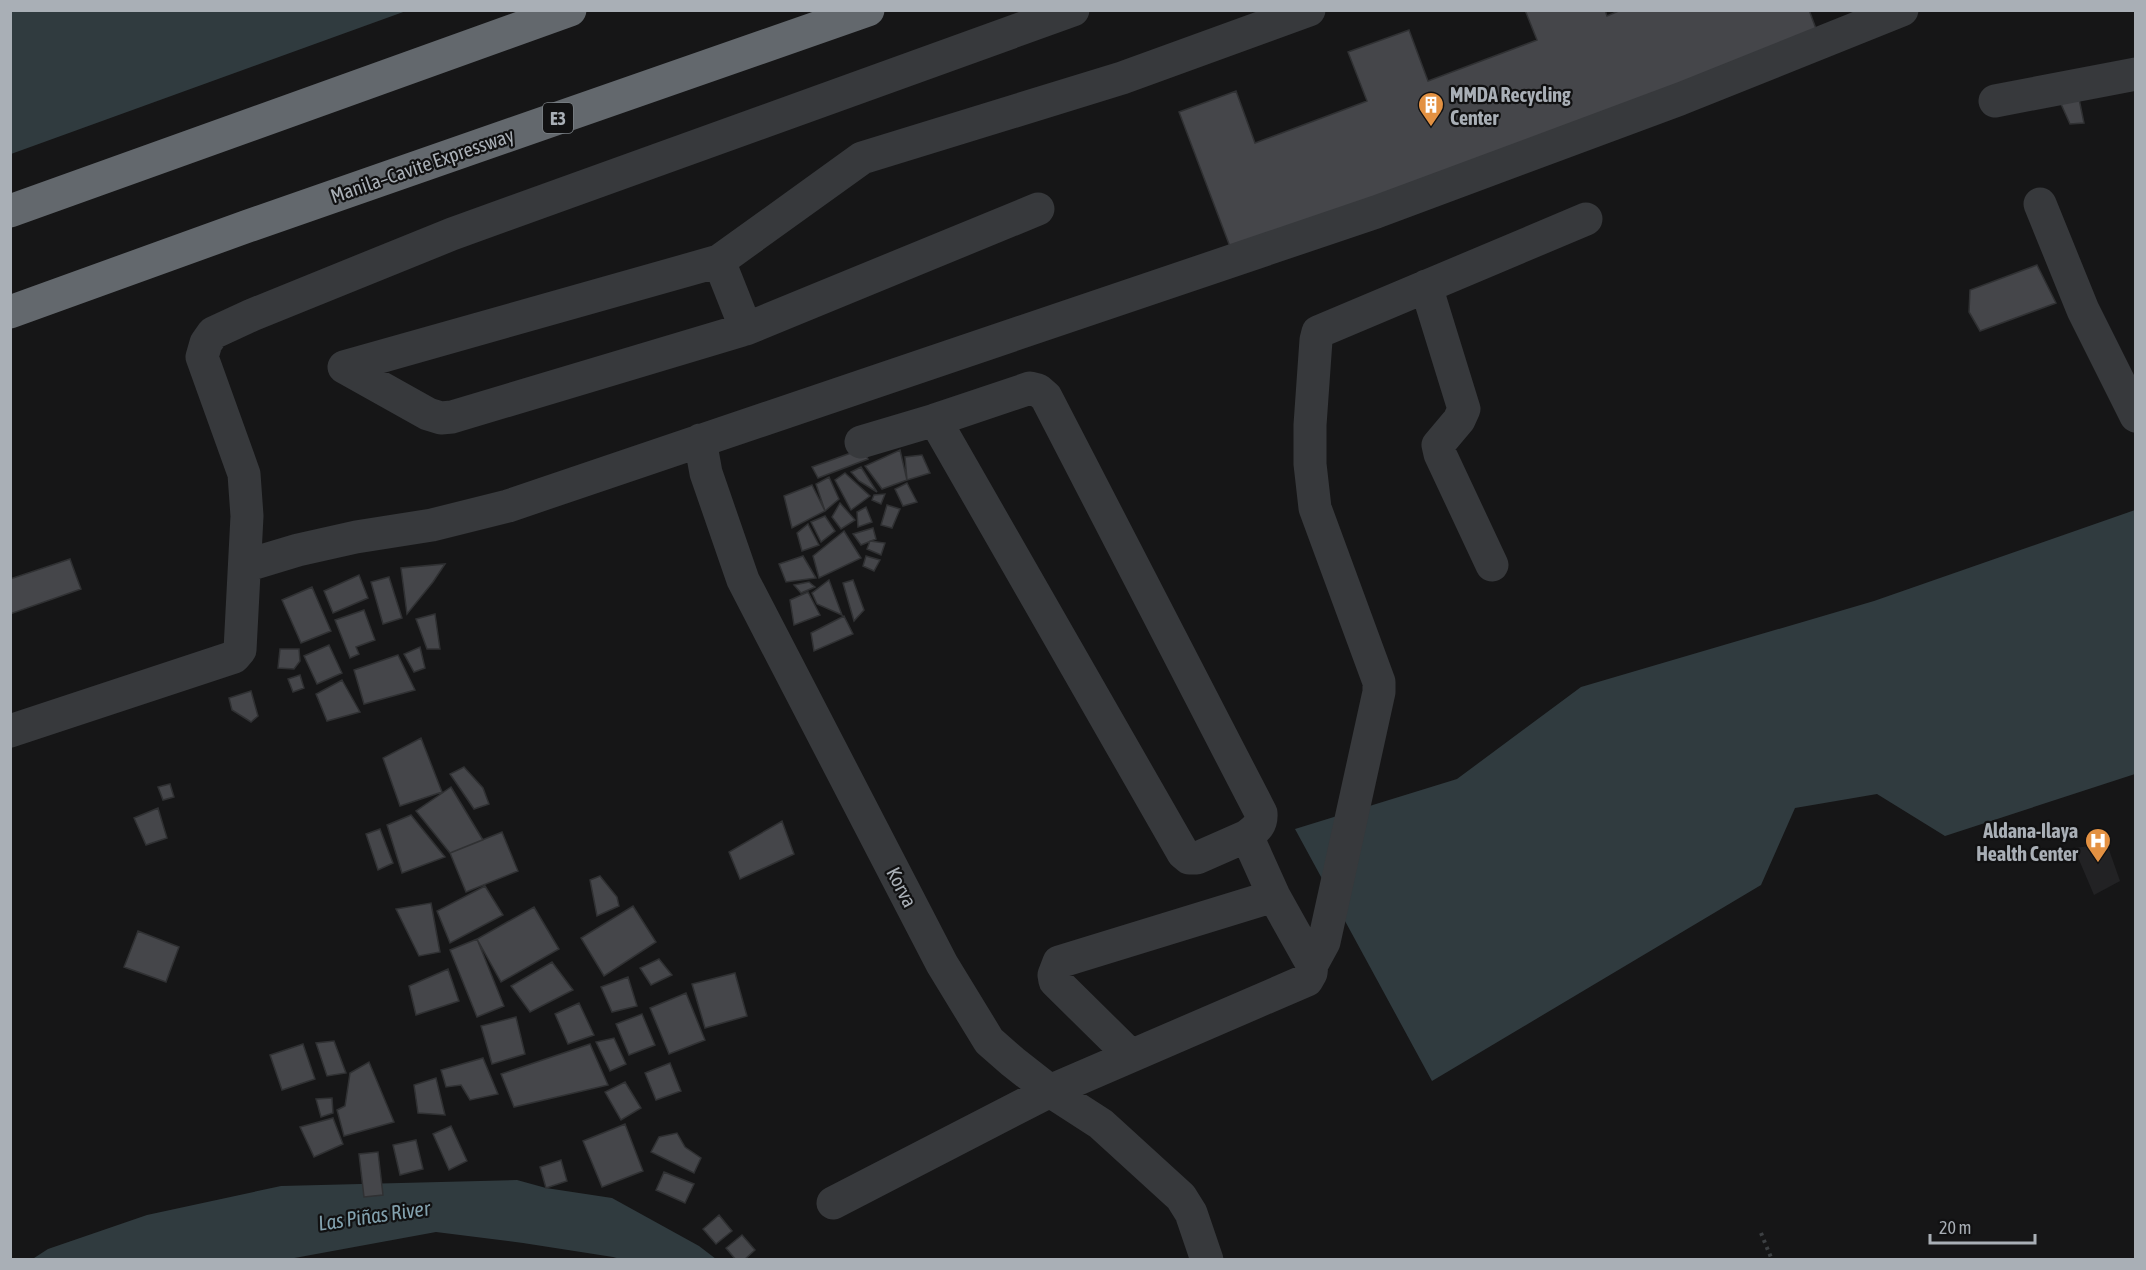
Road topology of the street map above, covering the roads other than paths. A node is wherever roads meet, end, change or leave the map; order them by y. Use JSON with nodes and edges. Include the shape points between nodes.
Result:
{"nodes":[{"id":1,"x":570,"y":10,"type":"edge"},
{"id":2,"x":868,"y":10,"type":"edge"},
{"id":3,"x":1073,"y":10,"type":"edge"},
{"id":4,"x":1309,"y":10,"type":"edge"},
{"id":5,"x":1902,"y":10,"type":"edge"},
{"id":6,"x":2136,"y":74,"type":"edge"},
{"id":7,"x":1995,"y":101,"type":"dead end"},
{"id":8,"x":2040,"y":204,"type":"dead end"},
{"id":9,"x":1038,"y":209,"type":"dead end"},
{"id":10,"x":10,"y":211,"type":"edge"},
{"id":11,"x":1586,"y":219,"type":"dead end"},
{"id":12,"x":719,"y":261,"type":"junction"},
{"id":13,"x":1426,"y":286,"type":"junction"},
{"id":14,"x":10,"y":312,"type":"edge"},
{"id":15,"x":746,"y":329,"type":"junction"},
{"id":16,"x":2136,"y":416,"type":"edge"},
{"id":17,"x":935,"y":420,"type":"junction"},
{"id":18,"x":700,"y":440,"type":"junction"},
{"id":19,"x":861,"y":442,"type":"dead end"},
{"id":20,"x":1492,"y":565,"type":"dead end"},
{"id":21,"x":245,"y":566,"type":"junction"},
{"id":22,"x":10,"y":731,"type":"edge"},
{"id":23,"x":1247,"y":836,"type":"junction"},
{"id":24,"x":1274,"y":896,"type":"junction"},
{"id":25,"x":1312,"y":964,"type":"junction"},
{"id":26,"x":1131,"y":1056,"type":"junction"},
{"id":27,"x":1050,"y":1091,"type":"junction"},
{"id":28,"x":833,"y":1203,"type":"dead end"},
{"id":29,"x":1208,"y":1260,"type":"edge"}],
"edges":[{"from":1,"to":10,"type":"highway"},
{"from":2,"to":14,"type":"highway","name":"Manila–Cavite Expressway","number":"E3"},
{"from":3,"to":21,"type":"street","via":[[452,234],[213,333],[202,357],[244,474]]},
{"from":4,"to":12,"type":"street","via":[[1122,78],[862,158]]},
{"from":5,"to":18,"type":"street","via":[[1680,99],[1376,212]]},
{"from":6,"to":7,"type":"street"},
{"from":8,"to":16,"type":"street","via":[[2083,310]]},
{"from":9,"to":15,"type":"street"},
{"from":11,"to":13,"type":"street"},
{"from":12,"to":15,"type":"street"},
{"from":12,"to":15,"type":"street","via":[[344,367],[428,414],[452,417]]},
{"from":13,"to":20,"type":"street","via":[[1464,409],[1438,445],[1440,454]]},
{"from":13,"to":25,"type":"street","via":[[1325,328],[1318,332],[1316,340],[1310,425],[1315,508],[1379,692],[1324,942]]},
{"from":17,"to":19,"type":"street"},
{"from":17,"to":23,"type":"street","via":[[1183,853],[1197,858]]},
{"from":17,"to":23,"type":"street","via":[[1030,388],[1046,397],[1261,813],[1259,826]]},
{"from":18,"to":21,"type":"street","via":[[508,506],[432,525],[298,550]]},
{"from":18,"to":27,"type":"street","name":"Korva","via":[[706,473],[743,580],[942,964],[989,1041]]},
{"from":21,"to":22,"type":"street","via":[[242,641],[234,657]]},
{"from":23,"to":24,"type":"street"},
{"from":24,"to":25,"type":"street"},
{"from":24,"to":26,"type":"street","via":[[1059,962],[1055,981]]},
{"from":25,"to":26,"type":"street","via":[[1307,980]]},
{"from":26,"to":27,"type":"street"},
{"from":27,"to":28,"type":"street"},
{"from":27,"to":29,"type":"street","name":"Korva","via":[[1101,1124],[1181,1197]]}]}
